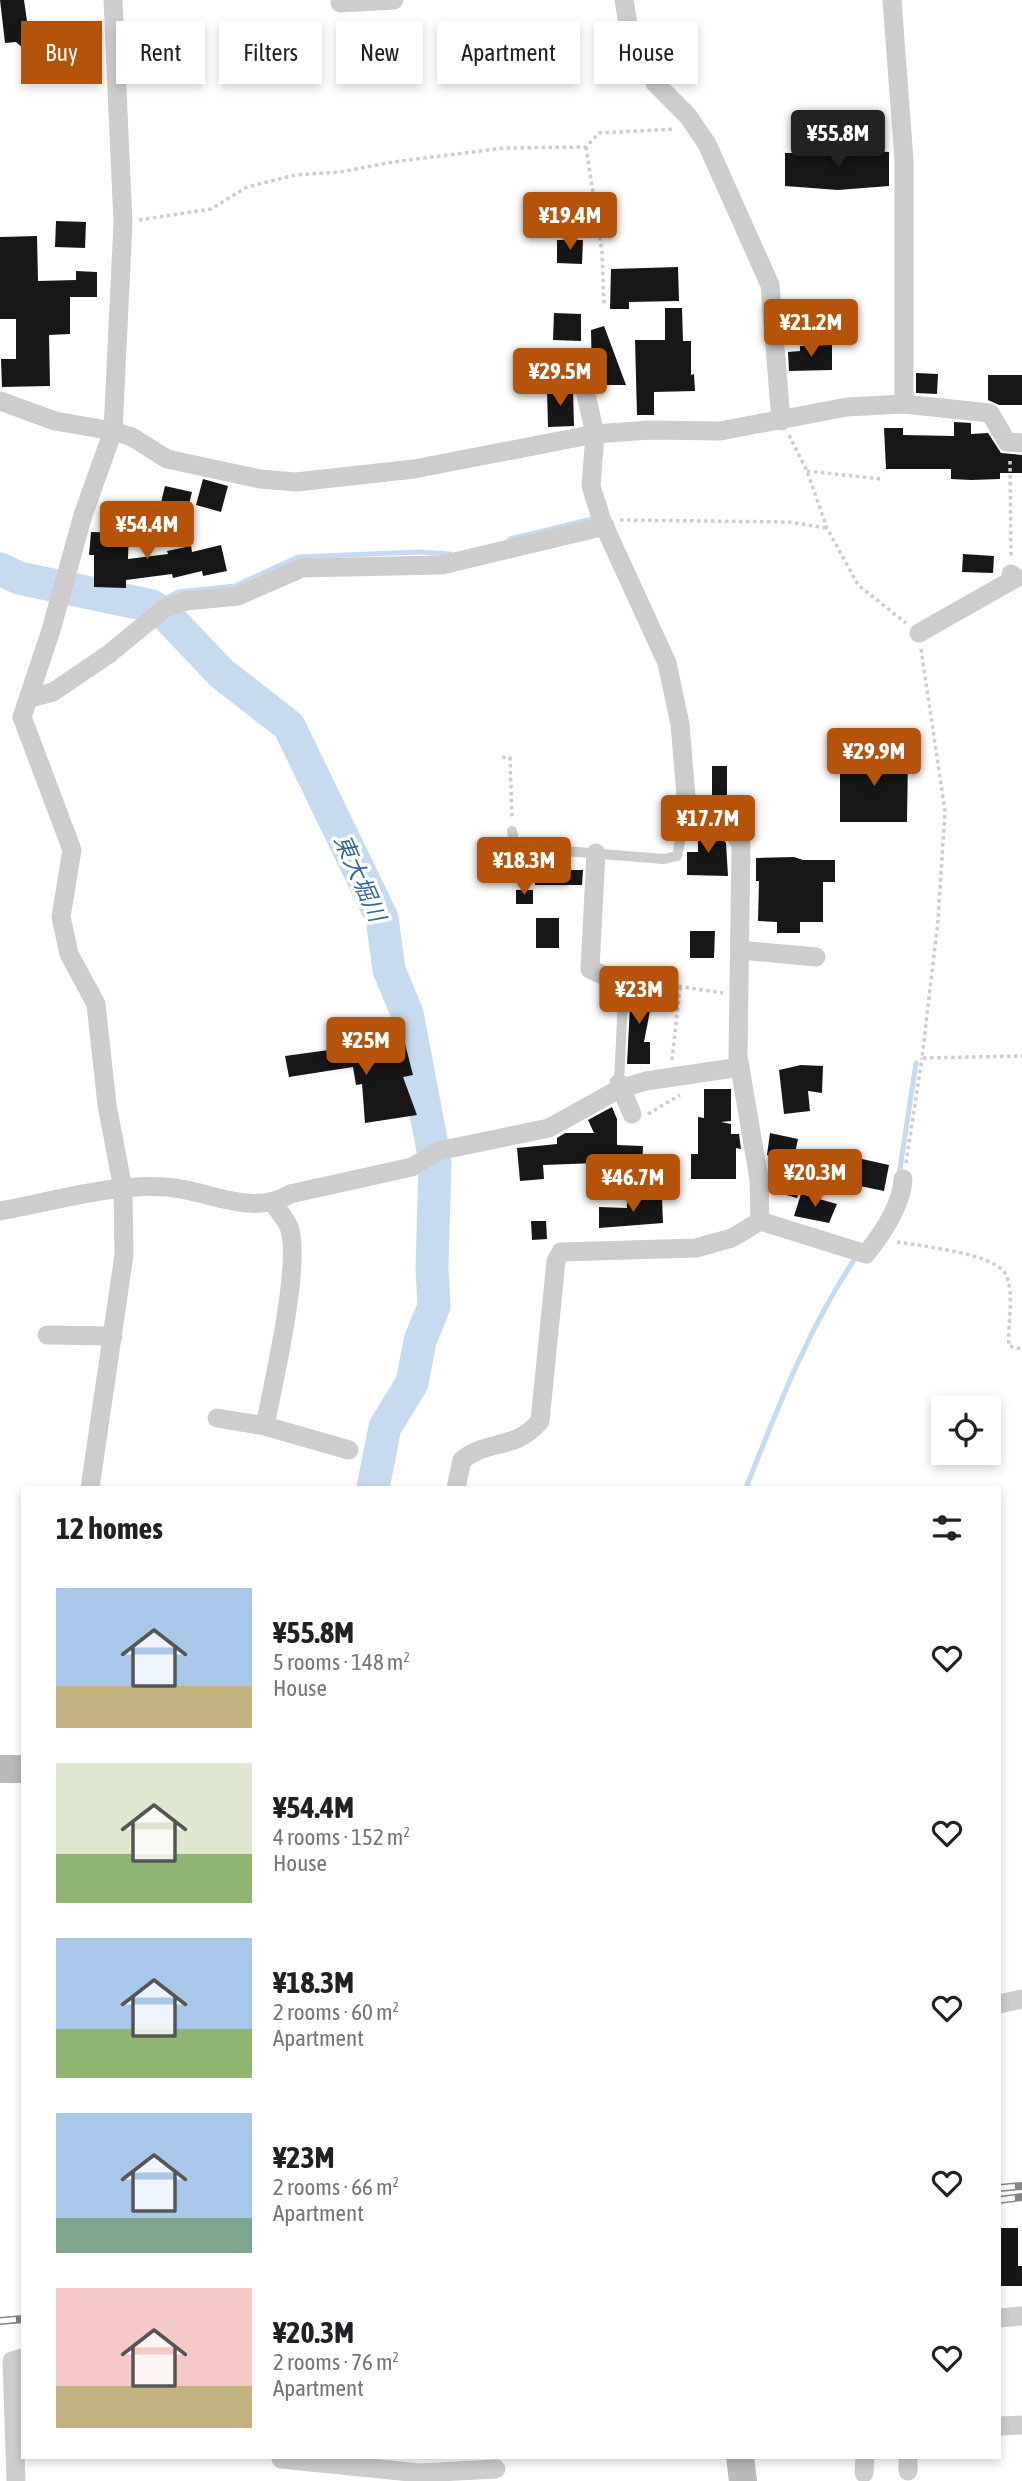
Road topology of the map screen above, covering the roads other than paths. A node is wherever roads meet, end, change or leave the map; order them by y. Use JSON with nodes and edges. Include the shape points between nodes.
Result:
{"nodes":[{"id":1,"x":113,"y":0,"type":"edge"},
{"id":2,"x":394,"y":0,"type":"edge"},
{"id":3,"x":624,"y":0,"type":"edge"},
{"id":4,"x":892,"y":0,"type":"edge"},
{"id":5,"x":340,"y":3,"type":"dead end"},
{"id":6,"x":584,"y":390,"type":"dead end"},
{"id":7,"x":0,"y":401,"type":"edge"},
{"id":8,"x":904,"y":404,"type":"junction"},
{"id":9,"x":781,"y":421,"type":"junction"},
{"id":10,"x":113,"y":431,"type":"junction"},
{"id":11,"x":595,"y":434,"type":"junction"},
{"id":12,"x":1013,"y":444,"type":"edge"},
{"id":13,"x":602,"y":520,"type":"junction"},
{"id":14,"x":1016,"y":576,"type":"edge"},
{"id":15,"x":919,"y":633,"type":"road end"},
{"id":16,"x":30,"y":698,"type":"junction"},
{"id":17,"x":687,"y":808,"type":"junction"},
{"id":18,"x":512,"y":831,"type":"road end"},
{"id":19,"x":596,"y":853,"type":"junction"},
{"id":20,"x":740,"y":950,"type":"junction"},
{"id":21,"x":816,"y":957,"type":"dead end"},
{"id":22,"x":603,"y":975,"type":"dead end"},
{"id":23,"x":624,"y":978,"type":"road end"},
{"id":24,"x":740,"y":1067,"type":"junction"},
{"id":25,"x":619,"y":1086,"type":"junction"},
{"id":26,"x":632,"y":1114,"type":"road end"},
{"id":27,"x":904,"y":1179,"type":"road end"},
{"id":28,"x":122,"y":1189,"type":"junction"},
{"id":29,"x":274,"y":1205,"type":"junction"},
{"id":30,"x":0,"y":1212,"type":"edge"},
{"id":31,"x":760,"y":1221,"type":"junction"},
{"id":32,"x":47,"y":1335,"type":"dead end"},
{"id":33,"x":113,"y":1336,"type":"junction"},
{"id":34,"x":217,"y":1418,"type":"dead end"},
{"id":35,"x":265,"y":1426,"type":"junction"},
{"id":36,"x":349,"y":1450,"type":"dead end"},
{"id":37,"x":90,"y":1486,"type":"edge"},
{"id":38,"x":456,"y":1486,"type":"edge"},
{"id":39,"x":0,"y":1769,"type":"edge"},
{"id":40,"x":21,"y":1769,"type":"edge"},
{"id":41,"x":1022,"y":2000,"type":"edge"},
{"id":42,"x":1001,"y":2004,"type":"edge"},
{"id":43,"x":1022,"y":2316,"type":"edge"},
{"id":44,"x":1001,"y":2318,"type":"edge"},
{"id":45,"x":21,"y":2359,"type":"edge"},
{"id":46,"x":1001,"y":2426,"type":"edge"},
{"id":47,"x":1022,"y":2426,"type":"edge"},
{"id":48,"x":281,"y":2459,"type":"dead end"},
{"id":49,"x":740,"y":2459,"type":"edge"},
{"id":50,"x":347,"y":2461,"type":"edge"},
{"id":51,"x":496,"y":2469,"type":"dead end"},
{"id":52,"x":419,"y":2470,"type":"edge"},
{"id":53,"x":16,"y":2481,"type":"edge"},
{"id":54,"x":743,"y":2481,"type":"edge"}],
"edges":[{"from":1,"to":10,"type":"street","via":[[123,223]]},
{"from":2,"to":5,"type":"street"},
{"from":3,"to":9,"type":"street","via":[[628,24],[654,83],[696,128],[770,285]]},
{"from":4,"to":8,"type":"street","via":[[904,160]]},
{"from":6,"to":11,"type":"street"},
{"from":7,"to":10,"type":"street","via":[[55,421]]},
{"from":8,"to":9,"type":"street","via":[[836,408]]},
{"from":8,"to":12,"type":"street","via":[[990,413]]},
{"from":9,"to":11,"type":"street","via":[[705,432]]},
{"from":10,"to":11,"type":"street","via":[[167,458],[260,479],[296,482],[414,469]]},
{"from":10,"to":16,"type":"street","via":[[83,515]]},
{"from":11,"to":13,"type":"street","via":[[591,486]]},
{"from":13,"to":16,"type":"street","via":[[442,565],[302,568],[238,596],[186,601],[162,611],[53,692]]},
{"from":13,"to":17,"type":"street","via":[[667,663],[680,724]]},
{"from":14,"to":15,"type":"street"},
{"from":16,"to":28,"type":"street","via":[[22,717],[72,850],[61,918],[69,954],[96,1004]]},
{"from":17,"to":19,"type":"lane","via":[[677,856]]},
{"from":17,"to":20,"type":"street","via":[[724,817],[741,844]]},
{"from":18,"to":19,"type":"lane","via":[[515,847]]},
{"from":19,"to":22,"type":"street","via":[[590,969]]},
{"from":20,"to":21,"type":"street"},
{"from":20,"to":24,"type":"street","via":[[734,994]]},
{"from":23,"to":25,"type":"lane"},
{"from":24,"to":25,"type":"street","via":[[701,1075],[672,1072]]},
{"from":24,"to":31,"type":"street","via":[[759,1179]]},
{"from":25,"to":26,"type":"street"},
{"from":25,"to":29,"type":"street","via":[[549,1128],[434,1153],[412,1167],[290,1195]]},
{"from":27,"to":31,"type":"street","via":[[879,1238],[866,1254]]},
{"from":28,"to":29,"type":"street","via":[[166,1186],[219,1199]]},
{"from":28,"to":30,"type":"street"},
{"from":28,"to":33,"type":"street","via":[[124,1255]]},
{"from":29,"to":35,"type":"street","via":[[289,1227],[291,1249],[289,1297]]},
{"from":31,"to":38,"type":"street","via":[[732,1238],[696,1248],[561,1252],[556,1261],[540,1421],[527,1437],[476,1449],[462,1460]]},
{"from":32,"to":33,"type":"street"},
{"from":33,"to":37,"type":"street"},
{"from":34,"to":35,"type":"street"},
{"from":35,"to":36,"type":"street"},
{"from":39,"to":40,"type":"main road"},
{"from":41,"to":42,"type":"street"},
{"from":43,"to":44,"type":"street"},
{"from":45,"to":53,"type":"street","via":[[12,2361]]},
{"from":46,"to":47,"type":"street"},
{"from":48,"to":50,"type":"street"},
{"from":49,"to":54,"type":"main road"},
{"from":50,"to":52,"type":"street"},
{"from":51,"to":52,"type":"street"}]}
